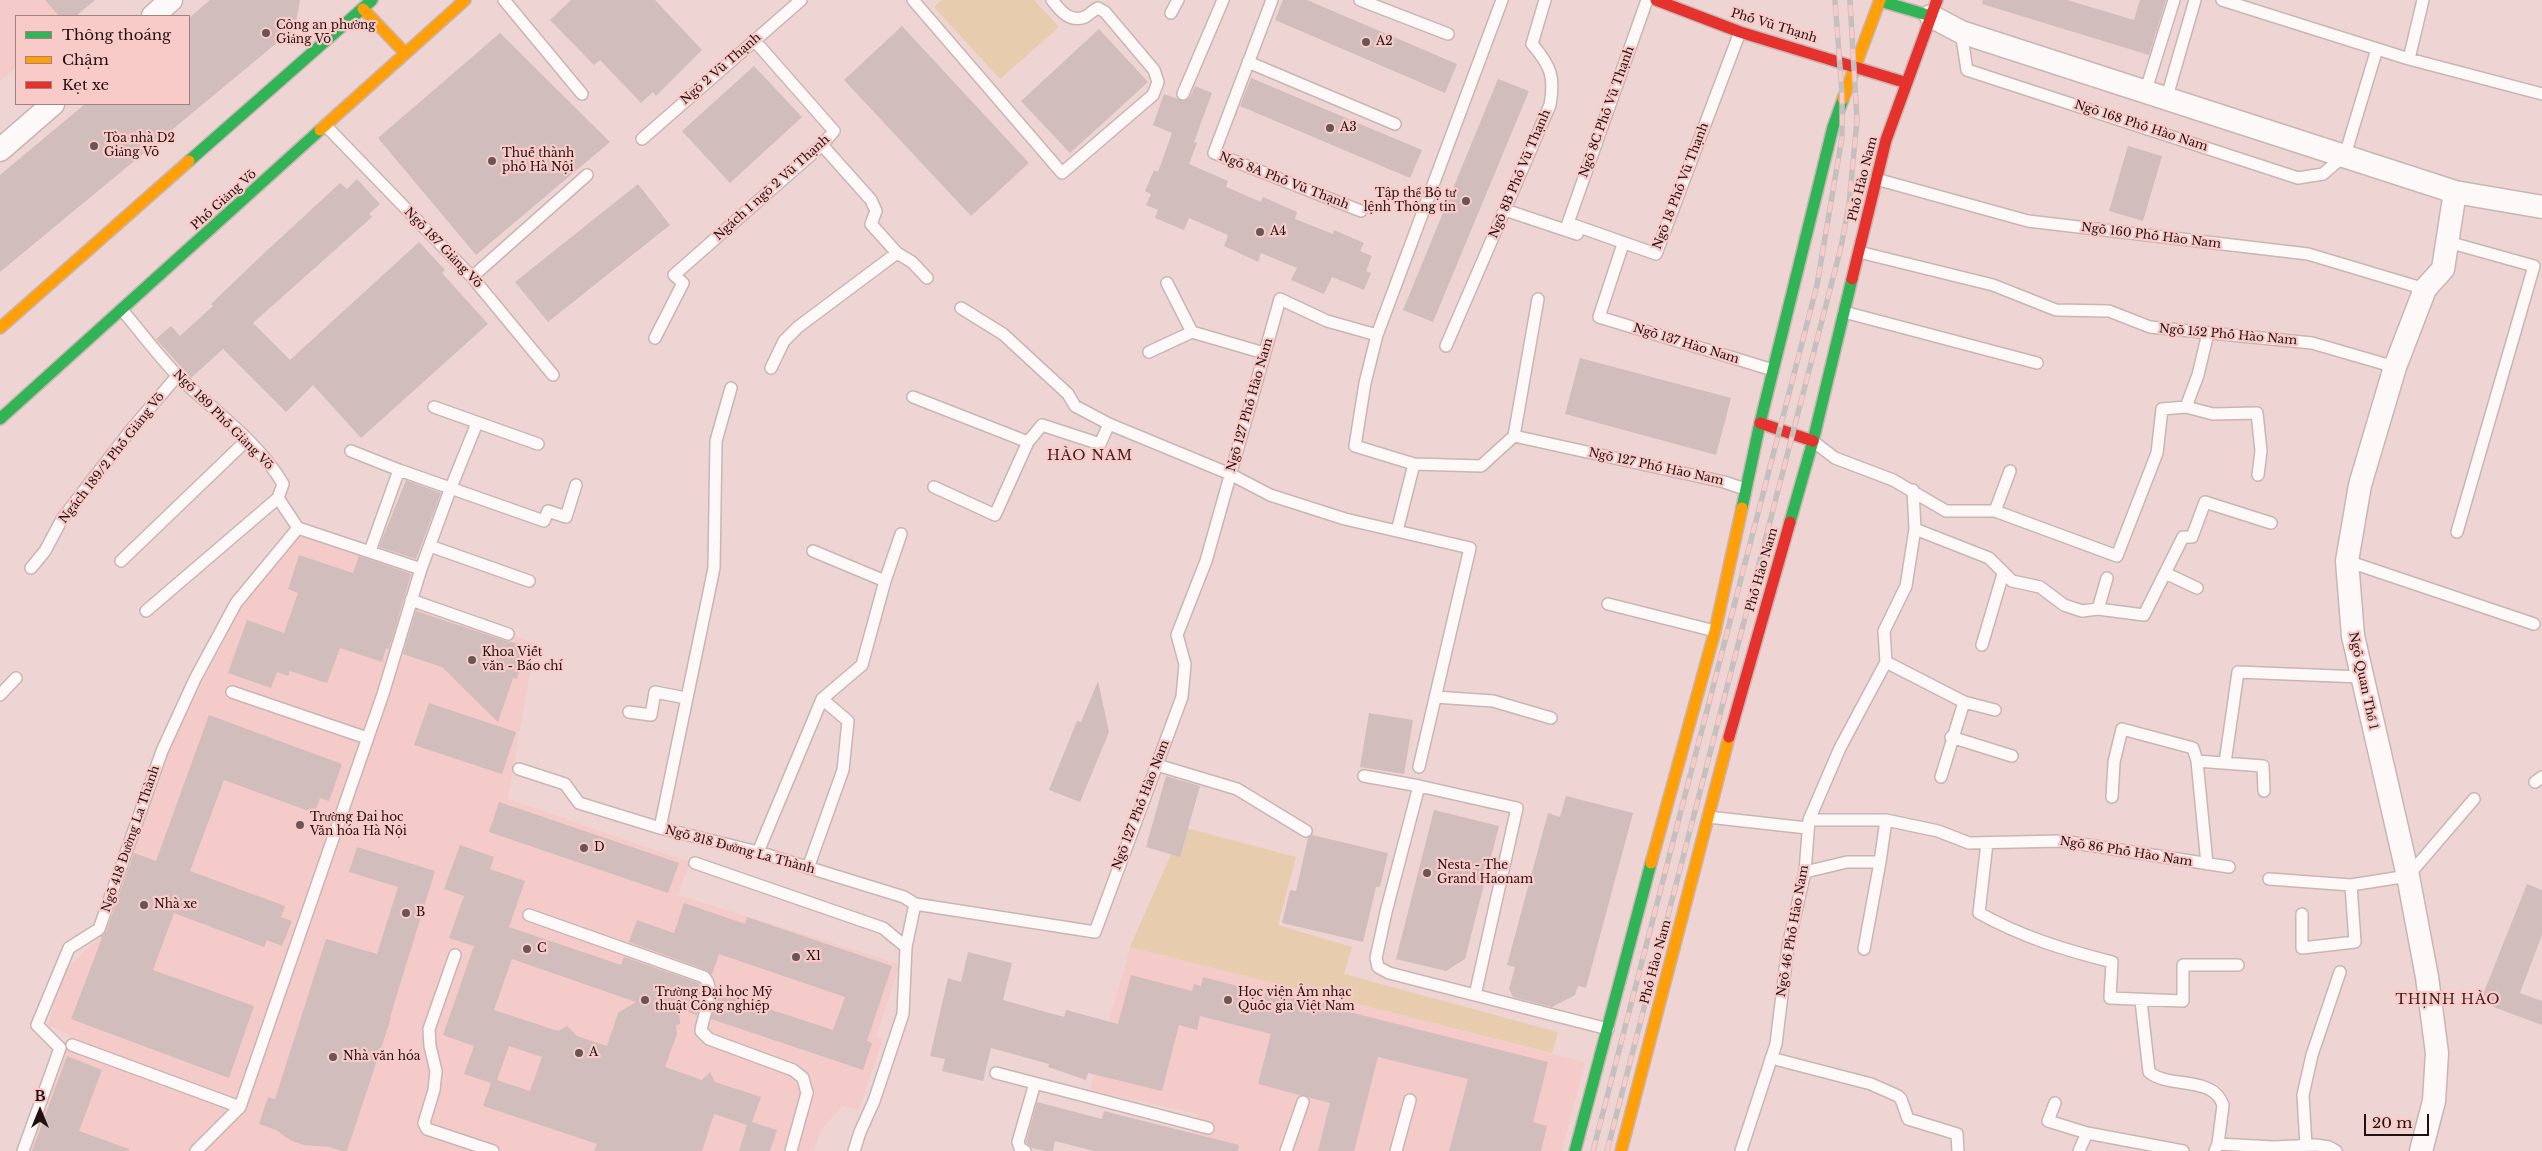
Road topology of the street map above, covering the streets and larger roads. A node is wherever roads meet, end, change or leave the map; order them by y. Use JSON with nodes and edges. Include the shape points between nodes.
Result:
{"nodes":[{"id":1,"x":171,"y":0,"type":"edge"},
{"id":2,"x":466,"y":0,"type":"edge"},
{"id":3,"x":1656,"y":0,"type":"edge"},
{"id":4,"x":1880,"y":0,"type":"edge"},
{"id":5,"x":364,"y":3,"type":"edge"},
{"id":6,"x":1934,"y":8,"type":"edge"},
{"id":7,"x":154,"y":15,"type":"edge"},
{"id":8,"x":405,"y":53,"type":"junction"},
{"id":9,"x":1856,"y":67,"type":"junction"},
{"id":10,"x":1907,"y":83,"type":"junction"},
{"id":11,"x":52,"y":105,"type":"edge"},
{"id":12,"x":4,"y":139,"type":"edge"},
{"id":13,"x":2454,"y":192,"type":"junction"},
{"id":14,"x":2542,"y":207,"type":"edge"},
{"id":15,"x":0,"y":328,"type":"edge"},
{"id":16,"x":0,"y":419,"type":"edge"},
{"id":17,"x":1760,"y":423,"type":"junction"},
{"id":18,"x":1813,"y":441,"type":"junction"},
{"id":19,"x":2425,"y":1150,"type":"edge"},
{"id":20,"x":1575,"y":1151,"type":"edge"},
{"id":21,"x":1621,"y":1151,"type":"edge"}],
"edges":[{"from":1,"to":7,"type":"street"},
{"from":2,"to":8,"type":"main road","name":"Phố Giảng Võ"},
{"from":3,"to":9,"type":"main road","name":"Phố Vũ Thạnh","via":[[1740,32]]},
{"from":4,"to":6,"type":"main road"},
{"from":4,"to":9,"type":"main road"},
{"from":5,"to":8,"type":"main road"},
{"from":5,"to":15,"type":"main road"},
{"from":6,"to":10,"type":"main road","name":"Phố Hào Nam"},
{"from":6,"to":13,"type":"street","via":[[1961,32]]},
{"from":8,"to":16,"type":"main road","name":"Phố Giảng Võ","via":[[327,127]]},
{"from":9,"to":10,"type":"main road","name":"Phố Vũ Thạnh"},
{"from":9,"to":17,"type":"main road","via":[[1832,128]]},
{"from":10,"to":18,"type":"main road","name":"Phố Hào Nam","via":[[1886,140]]},
{"from":11,"to":12,"type":"street"},
{"from":13,"to":14,"type":"street"},
{"from":13,"to":19,"type":"street","name":"Ngõ Quan Thổ 1","via":[[2443,269],[2425,290],[2395,367],[2360,485],[2347,561],[2353,636],[2408,876],[2427,977],[2437,1053],[2434,1101]]},
{"from":17,"to":18,"type":"main road"},
{"from":17,"to":20,"type":"main road","via":[[1715,631]]},
{"from":18,"to":21,"type":"main road","name":"Phố Hào Nam","via":[[1704,815]]}]}
